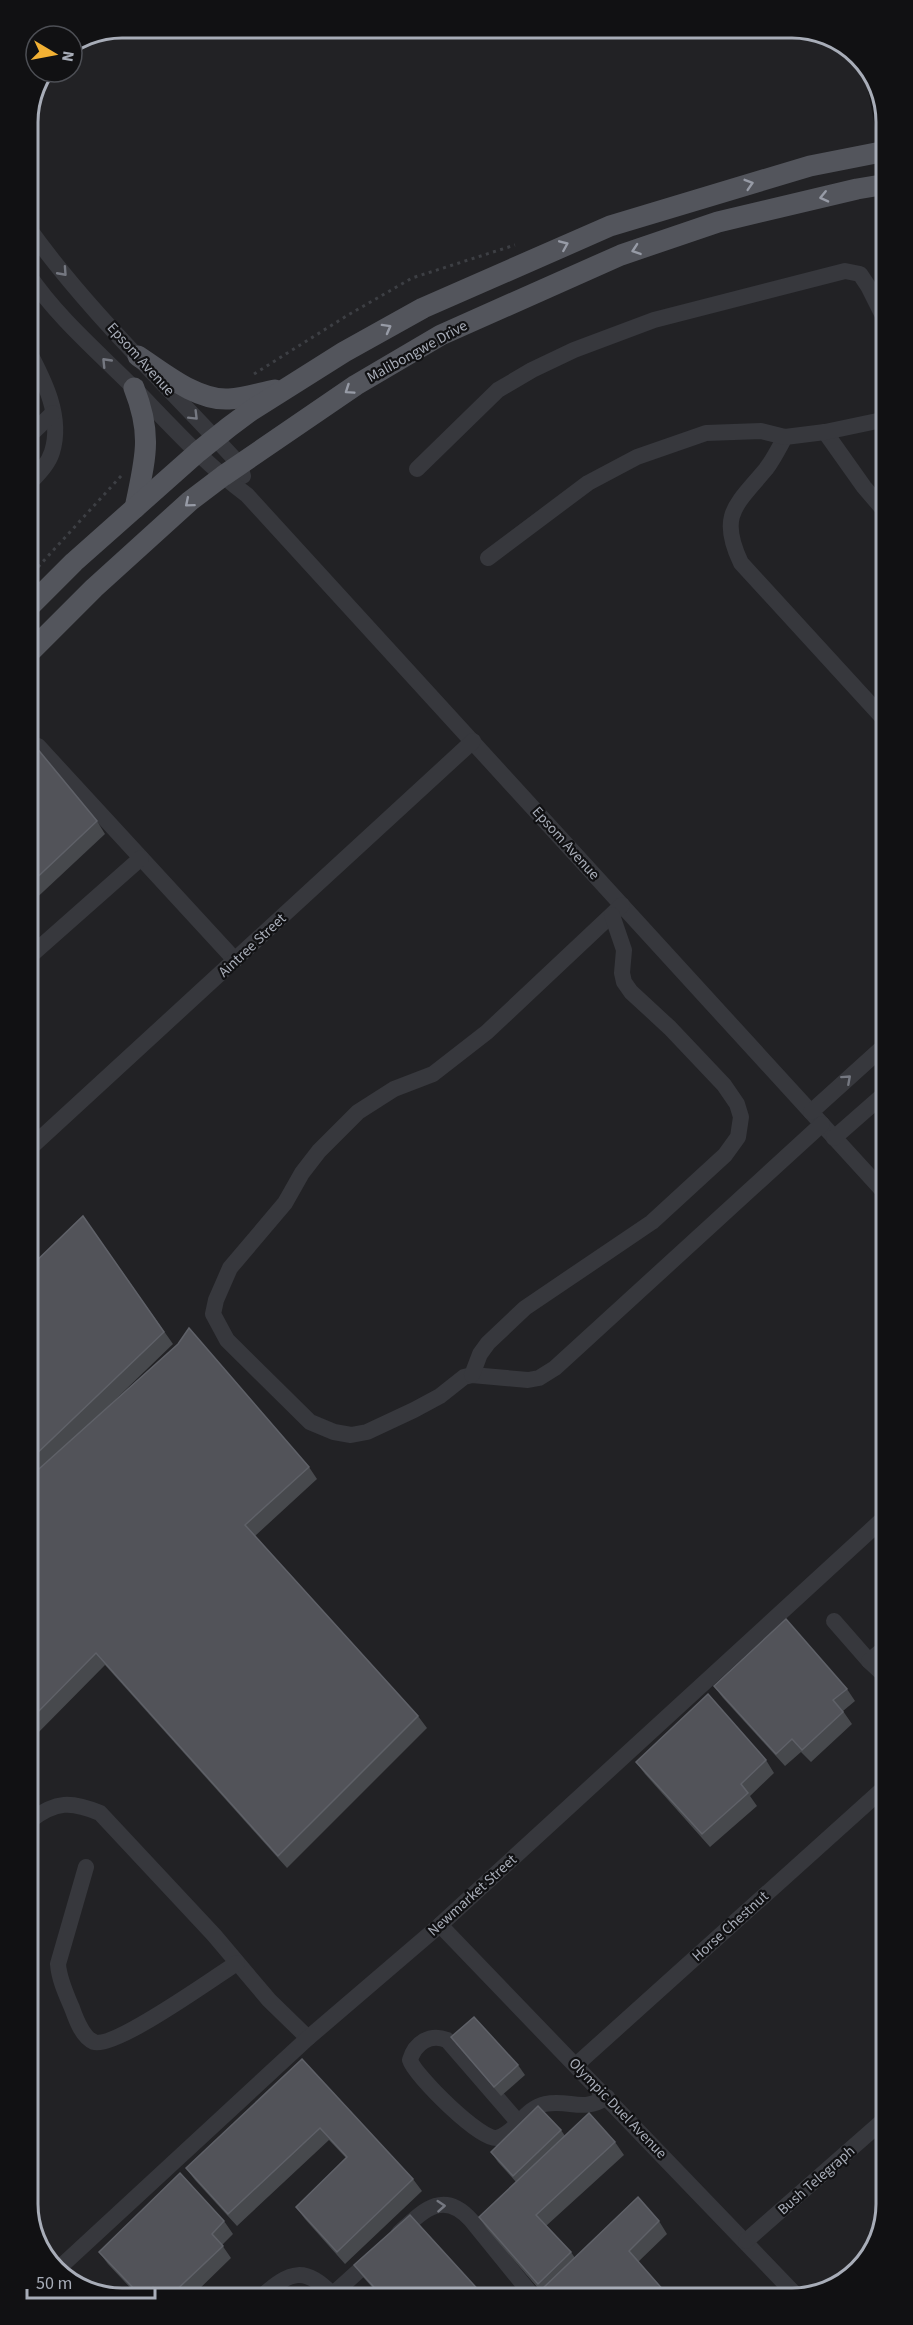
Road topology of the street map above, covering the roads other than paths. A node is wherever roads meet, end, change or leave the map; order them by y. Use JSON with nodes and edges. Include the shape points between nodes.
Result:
{"nodes":[{"id":1,"x":876,"y":153,"type":"edge"},
{"id":2,"x":876,"y":186,"type":"edge"},
{"id":3,"x":38,"y":241,"type":"edge"},
{"id":4,"x":38,"y":289,"type":"edge"},
{"id":5,"x":876,"y":302,"type":"edge"},
{"id":6,"x":138,"y":356,"type":"junction"},
{"id":7,"x":38,"y":371,"type":"edge"},
{"id":8,"x":134,"y":388,"type":"junction"},
{"id":9,"x":286,"y":388,"type":"junction"},
{"id":10,"x":53,"y":413,"type":"junction"},
{"id":11,"x":876,"y":421,"type":"edge"},
{"id":12,"x":38,"y":427,"type":"edge"},
{"id":13,"x":825,"y":432,"type":"junction"},
{"id":14,"x":785,"y":437,"type":"junction"},
{"id":15,"x":215,"y":438,"type":"junction"},
{"id":16,"x":198,"y":452,"type":"junction"},
{"id":17,"x":417,"y":469,"type":"dead end"},
{"id":18,"x":231,"y":470,"type":"junction"},
{"id":19,"x":38,"y":474,"type":"edge"},
{"id":20,"x":876,"y":501,"type":"edge"},
{"id":21,"x":135,"y":508,"type":"junction"},
{"id":22,"x":488,"y":558,"type":"dead end"},
{"id":23,"x":38,"y":598,"type":"edge"},
{"id":24,"x":38,"y":644,"type":"edge"},
{"id":25,"x":876,"y":710,"type":"edge"},
{"id":26,"x":473,"y":741,"type":"junction"},
{"id":27,"x":38,"y":746,"type":"edge"},
{"id":28,"x":141,"y":858,"type":"junction"},
{"id":29,"x":617,"y":910,"type":"junction"},
{"id":30,"x":38,"y":949,"type":"edge"},
{"id":31,"x":235,"y":960,"type":"junction"},
{"id":32,"x":876,"y":1054,"type":"edge"},
{"id":33,"x":876,"y":1102,"type":"edge"},
{"id":34,"x":816,"y":1118,"type":"junction"},
{"id":35,"x":38,"y":1136,"type":"edge"},
{"id":36,"x":834,"y":1138,"type":"junction"},
{"id":37,"x":876,"y":1183,"type":"edge"},
{"id":38,"x":472,"y":1375,"type":"junction"},
{"id":39,"x":876,"y":1525,"type":"edge"},
{"id":40,"x":834,"y":1621,"type":"dead end"},
{"id":41,"x":876,"y":1655,"type":"edge"},
{"id":42,"x":869,"y":1661,"type":"junction"},
{"id":43,"x":876,"y":1668,"type":"edge"},
{"id":44,"x":876,"y":1795,"type":"edge"},
{"id":45,"x":38,"y":1814,"type":"edge"},
{"id":46,"x":86,"y":1867,"type":"dead end"},
{"id":47,"x":440,"y":1925,"type":"junction"},
{"id":48,"x":237,"y":1963,"type":"junction"},
{"id":49,"x":308,"y":2038,"type":"junction"},
{"id":50,"x":576,"y":2065,"type":"junction"},
{"id":51,"x":607,"y":2097,"type":"junction"},
{"id":52,"x":518,"y":2122,"type":"junction"},
{"id":53,"x":876,"y":2127,"type":"edge"},
{"id":54,"x":746,"y":2241,"type":"junction"},
{"id":55,"x":63,"y":2264,"type":"edge"},
{"id":56,"x":272,"y":2287,"type":"edge"},
{"id":57,"x":325,"y":2287,"type":"edge"},
{"id":58,"x":342,"y":2287,"type":"edge"},
{"id":59,"x":526,"y":2288,"type":"edge"},
{"id":60,"x":789,"y":2288,"type":"edge"}],
"edges":[{"from":9,"to":1,"type":"main road","one_way":true,"via":[[423,308],[610,226],[810,166]]},
{"from":2,"to":18,"type":"main road","name":"Malibongwe Drive","one_way":true,"via":[[718,222],[621,255],[441,335],[356,385]]},
{"from":3,"to":6,"type":"street","name":"Epsom Avenue","one_way":true},
{"from":8,"to":4,"type":"street","name":"Epsom Avenue","one_way":true},
{"from":5,"to":17,"type":"street","via":[[860,274],[845,271],[634,327],[574,350],[498,390]]},
{"from":6,"to":9,"type":"main road","via":[[195,392],[215,398]]},
{"from":6,"to":15,"type":"street","name":"Epsom Avenue","one_way":true},
{"from":7,"to":10,"type":"street","via":[[51,398]]},
{"from":8,"to":16,"type":"street","name":"Epsom Avenue"},
{"from":8,"to":21,"type":"main road","via":[[143,411],[147,448]]},
{"from":9,"to":15,"type":"main road"},
{"from":10,"to":12,"type":"street"},
{"from":10,"to":19,"type":"street","via":[[52,451]]},
{"from":11,"to":13,"type":"street"},
{"from":13,"to":14,"type":"street"},
{"from":13,"to":20,"type":"street"},
{"from":14,"to":22,"type":"street","via":[[761,431],[706,433],[637,457],[588,483]]},
{"from":14,"to":25,"type":"street","via":[[768,467],[736,503],[729,534],[733,547],[741,563]]},
{"from":15,"to":16,"type":"main road"},
{"from":15,"to":18,"type":"street","name":"Epsom Avenue"},
{"from":16,"to":18,"type":"street","name":"Epsom Avenue"},
{"from":16,"to":21,"type":"main road"},
{"from":18,"to":24,"type":"main road","name":"Malibongwe Drive","one_way":true,"via":[[190,501]]},
{"from":18,"to":26,"type":"street","name":"Epsom Avenue","via":[[247,495]]},
{"from":21,"to":23,"type":"main road"},
{"from":26,"to":29,"type":"street","name":"Epsom Avenue"},
{"from":26,"to":31,"type":"street","name":"Aintree Street"},
{"from":27,"to":28,"type":"street"},
{"from":28,"to":30,"type":"street"},
{"from":28,"to":31,"type":"street"},
{"from":29,"to":34,"type":"street","name":"Epsom Avenue"},
{"from":29,"to":38,"type":"street","via":[[624,950],[624,982],[724,1084],[737,1104],[742,1125],[724,1155],[652,1222],[525,1308],[488,1342]]},
{"from":29,"to":38,"type":"street","via":[[487,1032],[433,1074],[394,1089],[357,1112],[319,1151],[285,1203],[230,1268],[216,1300],[213,1314],[227,1340],[310,1422],[334,1432],[367,1432],[440,1396]]},
{"from":31,"to":35,"type":"street","name":"Aintree Street"},
{"from":34,"to":32,"type":"street","one_way":true},
{"from":33,"to":36,"type":"street"},
{"from":34,"to":36,"type":"street","name":"Epsom Avenue"},
{"from":34,"to":38,"type":"street","via":[[555,1368],[528,1380]]},
{"from":36,"to":37,"type":"street","name":"Epsom Avenue"},
{"from":39,"to":47,"type":"street","name":"Newmarket Street"},
{"from":40,"to":42,"type":"street"},
{"from":41,"to":42,"type":"street"},
{"from":42,"to":43,"type":"street"},
{"from":44,"to":50,"type":"street","name":"Horse Chestnut"},
{"from":45,"to":48,"type":"street","via":[[46,1808],[66,1804],[100,1813]]},
{"from":46,"to":48,"type":"street","via":[[58,1964],[75,2018],[88,2038],[104,2042],[140,2026]]},
{"from":47,"to":49,"type":"street","name":"Newmarket Street"},
{"from":47,"to":50,"type":"street","name":"Olympic Duel Avenue"},
{"from":48,"to":49,"type":"street"},
{"from":49,"to":55,"type":"street","name":"Newmarket Street"},
{"from":50,"to":51,"type":"street","name":"Olympic Duel Avenue"},
{"from":51,"to":52,"type":"street","via":[[583,2106],[544,2104]]},
{"from":51,"to":54,"type":"street","name":"Olympic Duel Avenue"},
{"from":52,"to":52,"type":"street","via":[[498,2138],[484,2135],[416,2072],[410,2060],[415,2048],[427,2038],[447,2040]]},
{"from":53,"to":54,"type":"street","name":"Bush Telegraph"},
{"from":54,"to":60,"type":"street","name":"Olympic Duel Avenue"},
{"from":56,"to":57,"type":"street","via":[[291,2275],[320,2281]]},
{"from":58,"to":59,"type":"street","one_way":true,"via":[[426,2209],[441,2204],[465,2213]]}]}
